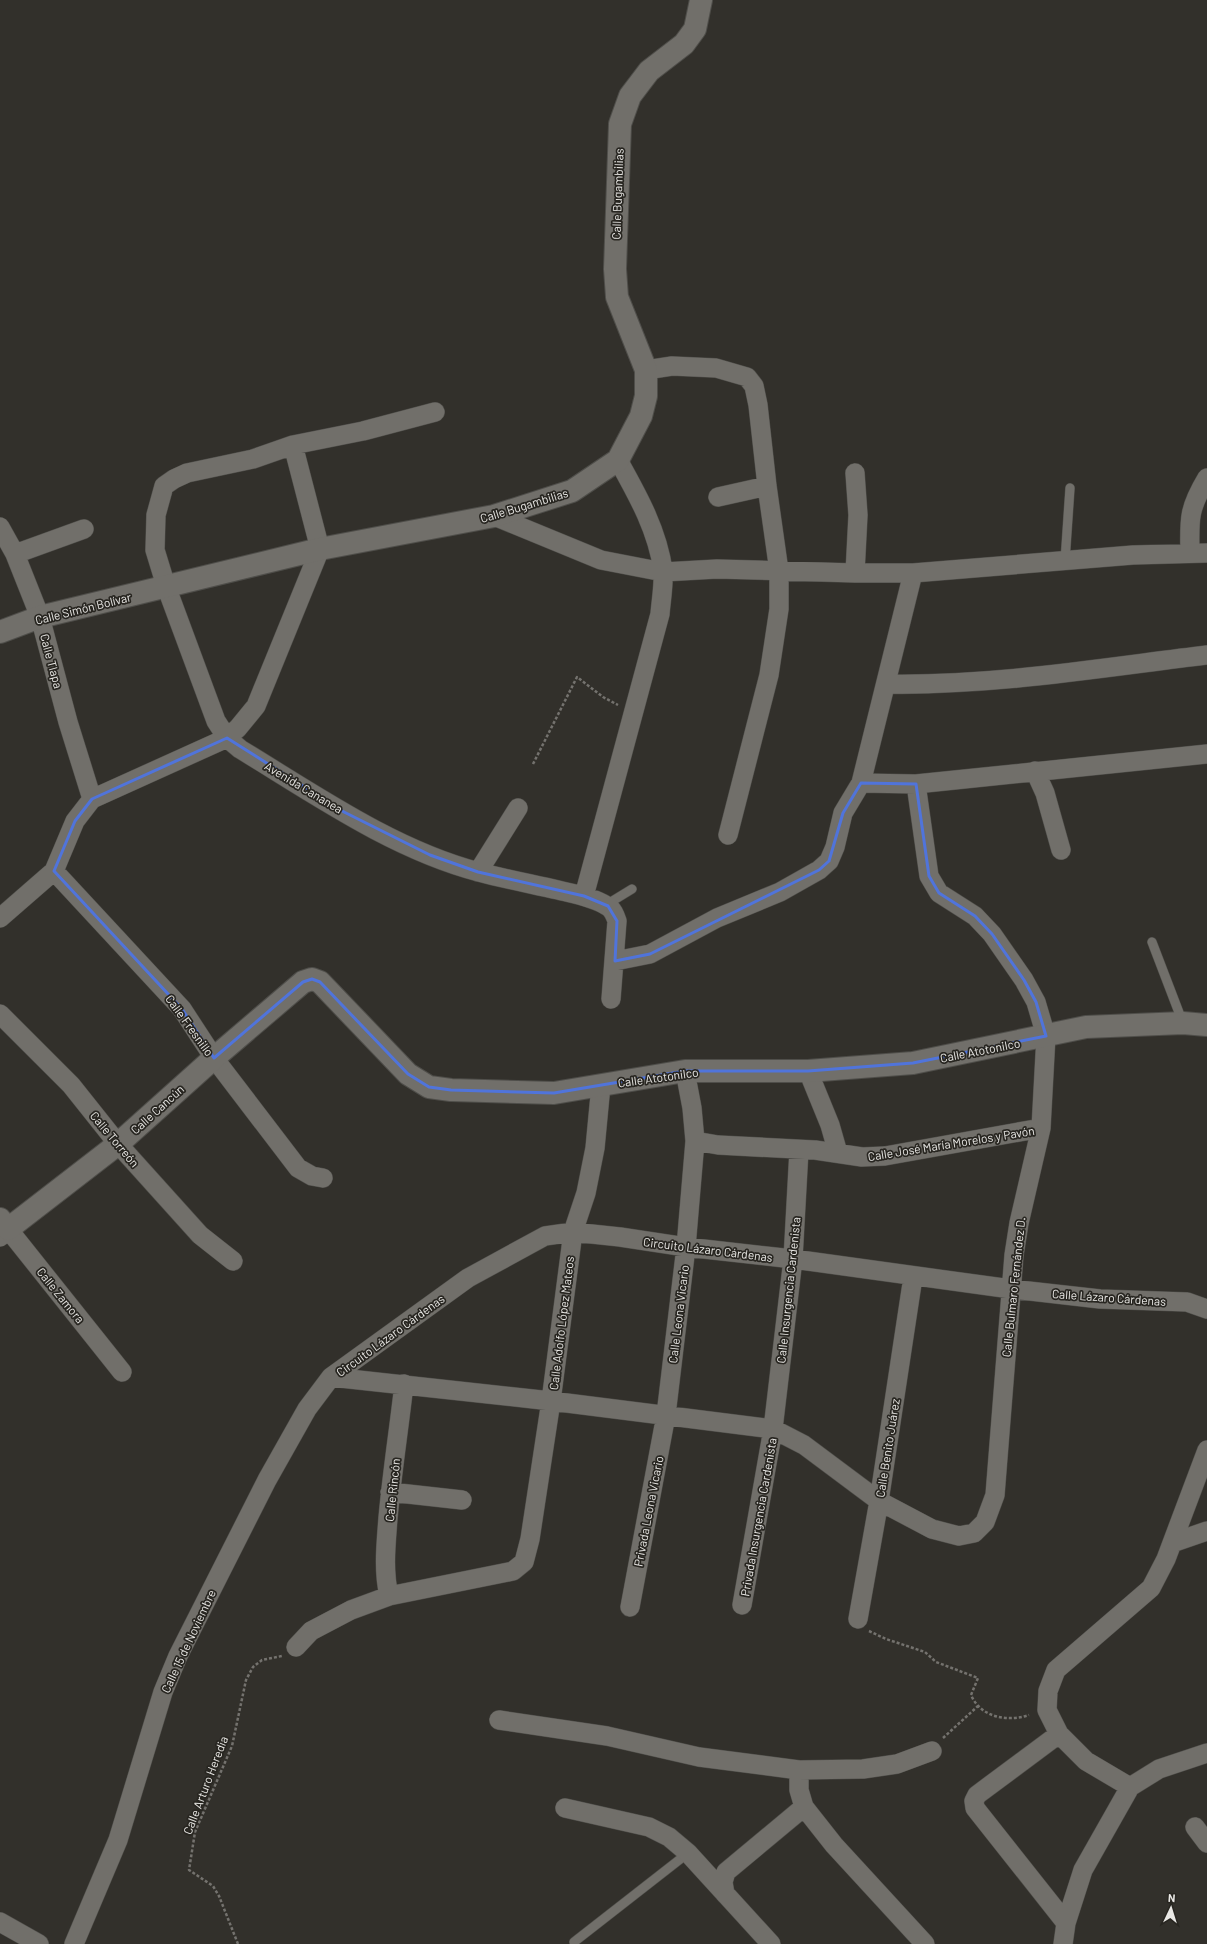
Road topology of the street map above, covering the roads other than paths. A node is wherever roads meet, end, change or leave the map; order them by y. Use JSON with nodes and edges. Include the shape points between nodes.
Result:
{"nodes":[{"id":1,"x":701,"y":0,"type":"edge"},
{"id":2,"x":646,"y":370,"type":"junction"},
{"id":3,"x":435,"y":412,"type":"dead end"},
{"id":4,"x":293,"y":445,"type":"junction"},
{"id":5,"x":618,"y":460,"type":"junction"},
{"id":6,"x":855,"y":473,"type":"dead end"},
{"id":7,"x":1207,"y":478,"type":"edge"},
{"id":8,"x":767,"y":486,"type":"junction"},
{"id":9,"x":1070,"y":488,"type":"dead end"},
{"id":10,"x":718,"y":497,"type":"dead end"},
{"id":11,"x":494,"y":516,"type":"junction"},
{"id":12,"x":0,"y":527,"type":"edge"},
{"id":13,"x":84,"y":529,"type":"dead end"},
{"id":14,"x":320,"y":549,"type":"junction"},
{"id":15,"x":1199,"y":553,"type":"edge"},
{"id":16,"x":15,"y":554,"type":"junction"},
{"id":17,"x":1064,"y":561,"type":"junction"},
{"id":18,"x":779,"y":571,"type":"junction"},
{"id":19,"x":663,"y":572,"type":"junction"},
{"id":20,"x":855,"y":573,"type":"junction"},
{"id":21,"x":913,"y":573,"type":"junction"},
{"id":22,"x":166,"y":586,"type":"junction"},
{"id":23,"x":40,"y":617,"type":"junction"},
{"id":24,"x":0,"y":632,"type":"edge"},
{"id":25,"x":1207,"y":655,"type":"edge"},
{"id":26,"x":886,"y":684,"type":"junction"},
{"id":27,"x":227,"y":738,"type":"junction"},
{"id":28,"x":1207,"y":754,"type":"edge"},
{"id":29,"x":1035,"y":771,"type":"junction"},
{"id":30,"x":861,"y":783,"type":"junction"},
{"id":31,"x":916,"y":784,"type":"junction"},
{"id":32,"x":92,"y":800,"type":"junction"},
{"id":33,"x":518,"y":808,"type":"dead end"},
{"id":34,"x":728,"y":835,"type":"dead end"},
{"id":35,"x":1061,"y":850,"type":"dead end"},
{"id":36,"x":54,"y":871,"type":"junction"},
{"id":37,"x":478,"y":872,"type":"junction"},
{"id":38,"x":632,"y":889,"type":"dead end"},
{"id":39,"x":584,"y":896,"type":"junction"},
{"id":40,"x":608,"y":906,"type":"junction"},
{"id":41,"x":0,"y":918,"type":"edge"},
{"id":42,"x":1152,"y":942,"type":"dead end"},
{"id":43,"x":615,"y":961,"type":"junction"},
{"id":44,"x":312,"y":979,"type":"joint"},
{"id":45,"x":611,"y":999,"type":"dead end"},
{"id":46,"x":0,"y":1014,"type":"edge"},
{"id":47,"x":1183,"y":1023,"type":"junction"},
{"id":48,"x":1207,"y":1025,"type":"edge"},
{"id":49,"x":1046,"y":1036,"type":"junction"},
{"id":50,"x":214,"y":1058,"type":"junction"},
{"id":51,"x":685,"y":1071,"type":"junction"},
{"id":52,"x":808,"y":1071,"type":"junction"},
{"id":53,"x":601,"y":1085,"type":"junction"},
{"id":54,"x":1040,"y":1128,"type":"junction"},
{"id":55,"x":695,"y":1141,"type":"junction"},
{"id":56,"x":118,"y":1144,"type":"junction"},
{"id":57,"x":799,"y":1150,"type":"junction"},
{"id":58,"x":838,"y":1153,"type":"junction"},
{"id":59,"x":323,"y":1178,"type":"dead end"},
{"id":60,"x":3,"y":1228,"type":"edge"},
{"id":61,"x":573,"y":1232,"type":"junction"},
{"id":62,"x":686,"y":1247,"type":"junction"},
{"id":63,"x":793,"y":1259,"type":"junction"},
{"id":64,"x":233,"y":1261,"type":"dead end"},
{"id":65,"x":914,"y":1277,"type":"junction"},
{"id":66,"x":1011,"y":1289,"type":"junction"},
{"id":67,"x":1207,"y":1309,"type":"edge"},
{"id":68,"x":122,"y":1372,"type":"dead end"},
{"id":69,"x":331,"y":1377,"type":"junction"},
{"id":70,"x":404,"y":1384,"type":"junction"},
{"id":71,"x":551,"y":1402,"type":"junction"},
{"id":72,"x":666,"y":1415,"type":"junction"},
{"id":73,"x":773,"y":1429,"type":"junction"},
{"id":74,"x":1207,"y":1450,"type":"edge"},
{"id":75,"x":390,"y":1492,"type":"junction"},
{"id":76,"x":462,"y":1500,"type":"dead end"},
{"id":77,"x":879,"y":1501,"type":"junction"},
{"id":78,"x":1207,"y":1531,"type":"edge"},
{"id":79,"x":974,"y":1533,"type":"joint"},
{"id":80,"x":1172,"y":1543,"type":"junction"},
{"id":81,"x":389,"y":1596,"type":"junction"},
{"id":82,"x":742,"y":1605,"type":"dead end"},
{"id":83,"x":630,"y":1607,"type":"dead end"},
{"id":84,"x":858,"y":1619,"type":"road end"},
{"id":85,"x":296,"y":1647,"type":"road end"},
{"id":86,"x":498,"y":1720,"type":"dead end"},
{"id":87,"x":1060,"y":1734,"type":"junction"},
{"id":88,"x":932,"y":1751,"type":"road end"},
{"id":89,"x":1207,"y":1753,"type":"edge"},
{"id":90,"x":799,"y":1770,"type":"junction"},
{"id":91,"x":1130,"y":1787,"type":"junction"},
{"id":92,"x":804,"y":1807,"type":"junction"},
{"id":93,"x":565,"y":1808,"type":"dead end"},
{"id":94,"x":1195,"y":1827,"type":"dead end"},
{"id":95,"x":1207,"y":1843,"type":"edge"},
{"id":96,"x":688,"y":1853,"type":"junction"},
{"id":97,"x":725,"y":1894,"type":"junction"},
{"id":98,"x":0,"y":1922,"type":"edge"},
{"id":99,"x":1066,"y":1923,"type":"junction"},
{"id":100,"x":574,"y":1942,"type":"dead end"},
{"id":101,"x":768,"y":1943,"type":"edge"},
{"id":102,"x":39,"y":1944,"type":"edge"},
{"id":103,"x":74,"y":1944,"type":"edge"},
{"id":104,"x":924,"y":1944,"type":"edge"},
{"id":105,"x":1063,"y":1944,"type":"edge"}],
"edges":[{"from":1,"to":2,"type":"street","name":"Calle Bugambilias","via":[[695,29],[684,44],[649,71],[630,96],[620,124],[614,269],[617,297]]},
{"from":2,"to":5,"type":"street","name":"Calle Bugambilias","via":[[646,396],[642,416]]},
{"from":2,"to":8,"type":"street","via":[[672,366],[716,368],[747,377],[754,386],[758,404]]},
{"from":3,"to":4,"type":"street","via":[[363,431]]},
{"from":4,"to":14,"type":"street"},
{"from":4,"to":22,"type":"street","name":"Avenida Cananea","via":[[253,459],[187,473],[174,478],[164,486],[156,515],[155,550]]},
{"from":5,"to":11,"type":"street","name":"Calle Bugambilias","via":[[572,491]]},
{"from":5,"to":19,"type":"street","via":[[653,532]]},
{"from":6,"to":20,"type":"street","via":[[858,515]]},
{"from":7,"to":15,"type":"street","via":[[1196,496],[1189,519]]},
{"from":8,"to":10,"type":"street"},
{"from":8,"to":18,"type":"street"},
{"from":9,"to":17,"type":"lane"},
{"from":11,"to":14,"type":"street","name":"Calle Bugambilias"},
{"from":11,"to":19,"type":"street","via":[[602,560]]},
{"from":12,"to":16,"type":"street","name":"Calle Tlapa"},
{"from":13,"to":16,"type":"street"},
{"from":14,"to":22,"type":"street","name":"Calle Bugambilias"},
{"from":14,"to":27,"type":"street","via":[[256,706]]},
{"from":15,"to":17,"type":"street"},
{"from":16,"to":23,"type":"street","name":"Calle Tlapa"},
{"from":17,"to":21,"type":"street"},
{"from":18,"to":19,"type":"street","via":[[717,569]]},
{"from":18,"to":20,"type":"street"},
{"from":18,"to":34,"type":"street","via":[[779,609],[769,674]]},
{"from":19,"to":39,"type":"street","via":[[660,614]]},
{"from":20,"to":21,"type":"street"},
{"from":21,"to":26,"type":"street"},
{"from":22,"to":23,"type":"street","name":"Calle Simón Bolívar"},
{"from":22,"to":27,"type":"street","name":"Avenida Cananea","via":[[216,722]]},
{"from":23,"to":24,"type":"street","name":"Calle Simón Bolívar"},
{"from":23,"to":32,"type":"street","name":"Calle Tlapa"},
{"from":25,"to":26,"type":"street","via":[[986,681],[934,685]]},
{"from":26,"to":30,"type":"street"},
{"from":27,"to":32,"type":"street"},
{"from":27,"to":37,"type":"street","name":"Avenida Cananea","via":[[240,749],[383,833],[430,855]]},
{"from":28,"to":29,"type":"street"},
{"from":29,"to":31,"type":"street"},
{"from":29,"to":35,"type":"street","via":[[1045,793]]},
{"from":30,"to":31,"type":"street"},
{"from":30,"to":43,"type":"street","via":[[843,813],[829,861],[819,870],[780,892],[717,918],[650,954]]},
{"from":31,"to":49,"type":"street","via":[[929,876],[940,893],[975,916],[992,934],[1036,1002]]},
{"from":32,"to":36,"type":"street","via":[[75,820]]},
{"from":33,"to":37,"type":"street"},
{"from":36,"to":41,"type":"street"},
{"from":36,"to":50,"type":"street","name":"Calle Fresnillo","via":[[182,1009]]},
{"from":37,"to":39,"type":"street","name":"Avenida Cananea"},
{"from":38,"to":40,"type":"lane"},
{"from":39,"to":40,"type":"street","name":"Avenida Cananea"},
{"from":40,"to":43,"type":"street","via":[[616,921]]},
{"from":42,"to":47,"type":"lane"},
{"from":43,"to":45,"type":"street"},
{"from":44,"to":50,"type":"street","name":"Calle Cancún","via":[[303,982]]},
{"from":44,"to":53,"type":"street","name":"Calle Atotonilco","via":[[320,982],[408,1074],[429,1087],[554,1093]]},
{"from":46,"to":56,"type":"street","name":"Calle Torreón","via":[[71,1085]]},
{"from":47,"to":48,"type":"street","name":"Calle Atotonilco"},
{"from":47,"to":49,"type":"street","name":"Calle Atotonilco","via":[[1086,1027]]},
{"from":49,"to":52,"type":"street","name":"Calle Atotonilco","via":[[913,1063]]},
{"from":49,"to":54,"type":"street","name":"Calle Bulmaro Fernández D."},
{"from":50,"to":56,"type":"street","name":"Calle Cancún"},
{"from":50,"to":59,"type":"street","name":"Calle Fresnillo","via":[[298,1168],[312,1176]]},
{"from":51,"to":52,"type":"street","name":"Calle Atotonilco"},
{"from":51,"to":53,"type":"street","name":"Calle Atotonilco"},
{"from":51,"to":55,"type":"street","name":"Calle Leona Vicario"},
{"from":52,"to":58,"type":"street","via":[[830,1125]]},
{"from":53,"to":61,"type":"street","name":"Calle Adolfo López Mateos","via":[[595,1148],[586,1193]]},
{"from":54,"to":58,"type":"street","name":"Calle José María Morelos y Pavón","via":[[885,1156],[862,1157]]},
{"from":54,"to":66,"type":"street","name":"Calle Bulmaro Fernández D.","via":[[1018,1223]]},
{"from":55,"to":57,"type":"street","name":"Calle José María Morelos y Pavón","via":[[718,1145]]},
{"from":55,"to":62,"type":"street","name":"Calle Leona Vicario"},
{"from":56,"to":60,"type":"street","name":"Calle Cancún"},
{"from":56,"to":64,"type":"street","name":"Calle Torreón","via":[[200,1234]]},
{"from":57,"to":58,"type":"street","name":"Calle José María Morelos y Pavón"},
{"from":57,"to":63,"type":"street","name":"Calle Insurgencia Cardenista"},
{"from":60,"to":68,"type":"street","name":"Calle Zamora"},
{"from":61,"to":62,"type":"street","name":"Circuito Lázaro Cárdenas"},
{"from":61,"to":69,"type":"street","name":"Circuito Lázaro Cárdenas","via":[[545,1236],[468,1278]]},
{"from":61,"to":71,"type":"street","name":"Calle Adolfo López Mateos"},
{"from":62,"to":63,"type":"street","name":"Circuito Lázaro Cárdenas"},
{"from":62,"to":72,"type":"street","name":"Calle Leona Vicario"},
{"from":63,"to":65,"type":"street","name":"Circuito Lázaro Cárdenas"},
{"from":63,"to":73,"type":"street","name":"Calle Insurgencia Cardenista"},
{"from":65,"to":66,"type":"street","name":"Circuito Lázaro Cárdenas"},
{"from":65,"to":77,"type":"street","name":"Calle Benito Juárez"},
{"from":66,"to":67,"type":"street","name":"Calle Lázaro Cárdenas","via":[[1100,1299],[1187,1302]]},
{"from":66,"to":79,"type":"street","name":"Calle Bulmaro Fernández D.","via":[[995,1495],[985,1522]]},
{"from":69,"to":70,"type":"street","name":"Circuito Lázaro Cárdenas"},
{"from":69,"to":103,"type":"street","name":"Calle 15 de Noviembre","via":[[307,1409],[266,1480],[178,1656],[163,1692],[118,1840]]},
{"from":70,"to":71,"type":"street","name":"Circuito Lázaro Cárdenas"},
{"from":70,"to":75,"type":"street","name":"Calle Rincón"},
{"from":71,"to":72,"type":"street","name":"Circuito Lázaro Cárdenas"},
{"from":71,"to":81,"type":"street","name":"Calle Adolfo López Mateos","via":[[530,1539],[524,1562],[513,1571]]},
{"from":72,"to":73,"type":"street","name":"Circuito Lázaro Cárdenas"},
{"from":72,"to":83,"type":"street","name":"Privada Leona Vicario"},
{"from":73,"to":77,"type":"street","name":"Circuito Lázaro Cárdenas","via":[[804,1445]]},
{"from":73,"to":82,"type":"street","name":"Privada Insurgencia Cardenista"},
{"from":74,"to":80,"type":"street"},
{"from":75,"to":76,"type":"street"},
{"from":75,"to":81,"type":"street","name":"Calle Rincón","via":[[385,1565]]},
{"from":77,"to":79,"type":"street","name":"Circuito Lázaro Cárdenas","via":[[932,1530],[959,1536]]},
{"from":77,"to":84,"type":"street","name":"Calle Benito Juárez"},
{"from":78,"to":80,"type":"street"},
{"from":80,"to":87,"type":"street","via":[[1151,1588],[1056,1670],[1048,1691],[1047,1710]]},
{"from":81,"to":85,"type":"street","via":[[351,1610],[311,1631]]},
{"from":86,"to":90,"type":"street","via":[[607,1736],[699,1757]]},
{"from":87,"to":91,"type":"street","via":[[1086,1761]]},
{"from":87,"to":99,"type":"street","via":[[976,1795],[974,1801],[975,1808]]},
{"from":88,"to":90,"type":"street","via":[[897,1764],[863,1769]]},
{"from":89,"to":91,"type":"street","via":[[1159,1769]]},
{"from":90,"to":92,"type":"street","via":[[799,1790]]},
{"from":91,"to":99,"type":"street","via":[[1083,1870]]},
{"from":92,"to":97,"type":"street","via":[[726,1872],[723,1882]]},
{"from":92,"to":104,"type":"street","via":[[834,1845]]},
{"from":93,"to":96,"type":"street","via":[[649,1827],[669,1837]]},
{"from":94,"to":95,"type":"street"},
{"from":96,"to":97,"type":"street"},
{"from":96,"to":100,"type":"lane"},
{"from":97,"to":101,"type":"street"},
{"from":98,"to":102,"type":"street"},
{"from":99,"to":105,"type":"street"}]}
